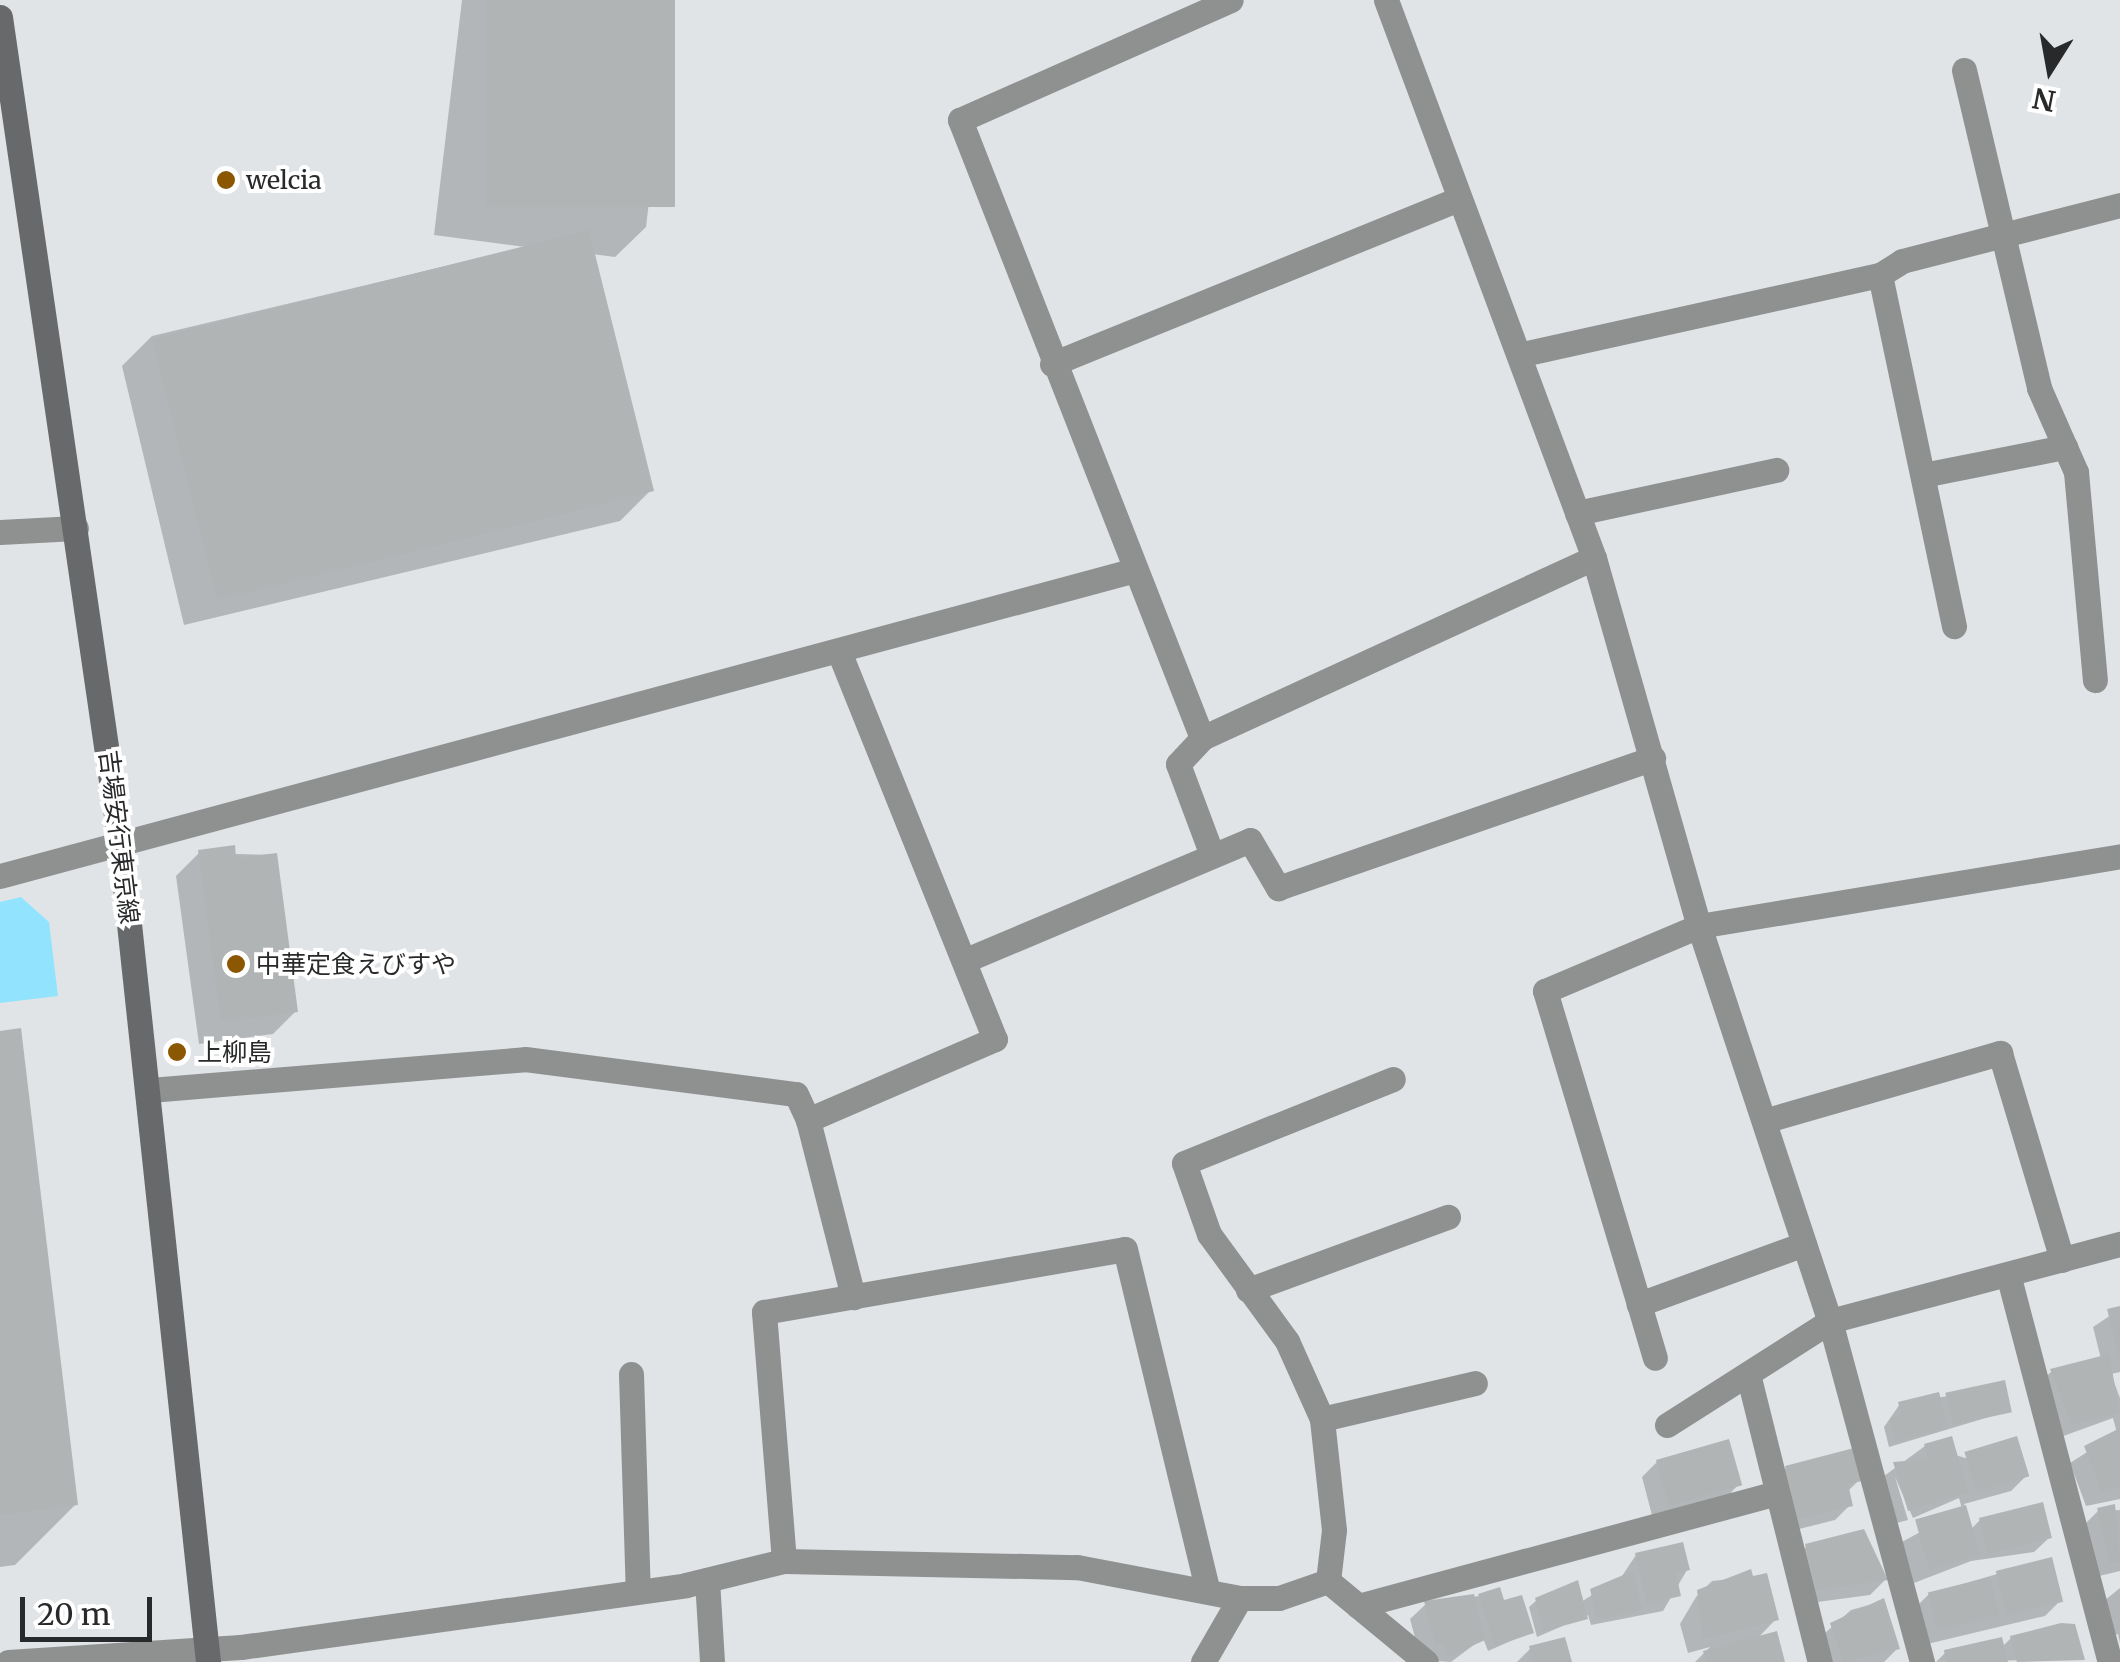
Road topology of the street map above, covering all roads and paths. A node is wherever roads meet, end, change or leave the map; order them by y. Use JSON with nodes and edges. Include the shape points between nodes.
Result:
{"nodes":[{"id":1,"x":1231,"y":0,"type":"edge"},
{"id":2,"x":1386,"y":0,"type":"edge"},
{"id":3,"x":0,"y":16,"type":"edge"},
{"id":4,"x":1964,"y":70,"type":"dead end"},
{"id":5,"x":1459,"y":199,"type":"junction"},
{"id":6,"x":2120,"y":206,"type":"edge"},
{"id":7,"x":2004,"y":238,"type":"junction"},
{"id":8,"x":1880,"y":275,"type":"junction"},
{"id":9,"x":1523,"y":354,"type":"junction"},
{"id":10,"x":1052,"y":364,"type":"junction"},
{"id":11,"x":2065,"y":447,"type":"junction"},
{"id":12,"x":1776,"y":470,"type":"dead end"},
{"id":13,"x":1923,"y":475,"type":"junction"},
{"id":14,"x":1576,"y":513,"type":"junction"},
{"id":15,"x":76,"y":528,"type":"junction"},
{"id":16,"x":0,"y":532,"type":"edge"},
{"id":17,"x":1594,"y":558,"type":"junction"},
{"id":18,"x":1135,"y":570,"type":"junction"},
{"id":19,"x":1954,"y":626,"type":"dead end"},
{"id":20,"x":840,"y":654,"type":"junction"},
{"id":21,"x":2095,"y":680,"type":"dead end"},
{"id":22,"x":1202,"y":738,"type":"junction"},
{"id":23,"x":1652,"y":758,"type":"junction"},
{"id":24,"x":122,"y":849,"type":"junction"},
{"id":25,"x":1212,"y":855,"type":"junction"},
{"id":26,"x":2120,"y":856,"type":"edge"},
{"id":27,"x":0,"y":876,"type":"edge"},
{"id":28,"x":1699,"y":926,"type":"junction"},
{"id":29,"x":966,"y":960,"type":"junction"},
{"id":30,"x":1393,"y":1079,"type":"dead end"},
{"id":31,"x":150,"y":1090,"type":"junction"},
{"id":32,"x":808,"y":1120,"type":"junction"},
{"id":33,"x":1764,"y":1121,"type":"junction"},
{"id":34,"x":1448,"y":1217,"type":"dead end"},
{"id":35,"x":1804,"y":1244,"type":"junction"},
{"id":36,"x":2120,"y":1244,"type":"edge"},
{"id":37,"x":2062,"y":1260,"type":"junction"},
{"id":38,"x":2008,"y":1274,"type":"junction"},
{"id":39,"x":1248,"y":1290,"type":"junction"},
{"id":40,"x":854,"y":1296,"type":"junction"},
{"id":41,"x":1639,"y":1304,"type":"junction"},
{"id":42,"x":1830,"y":1322,"type":"junction"},
{"id":43,"x":1655,"y":1358,"type":"dead end"},
{"id":44,"x":630,"y":1374,"type":"dead end"},
{"id":45,"x":1748,"y":1374,"type":"junction"},
{"id":46,"x":1476,"y":1383,"type":"dead end"},
{"id":47,"x":1322,"y":1419,"type":"junction"},
{"id":48,"x":1667,"y":1425,"type":"dead end"},
{"id":49,"x":1778,"y":1493,"type":"junction"},
{"id":50,"x":784,"y":1562,"type":"junction"},
{"id":51,"x":707,"y":1580,"type":"junction"},
{"id":52,"x":1328,"y":1581,"type":"junction"},
{"id":53,"x":638,"y":1591,"type":"junction"},
{"id":54,"x":1208,"y":1591,"type":"junction"},
{"id":55,"x":1240,"y":1598,"type":"junction"},
{"id":56,"x":1358,"y":1606,"type":"junction"},
{"id":57,"x":207,"y":1656,"type":"edge"},
{"id":58,"x":8,"y":1662,"type":"edge"},
{"id":59,"x":712,"y":1662,"type":"edge"},
{"id":60,"x":1203,"y":1662,"type":"edge"},
{"id":61,"x":1426,"y":1662,"type":"edge"},
{"id":62,"x":1820,"y":1662,"type":"edge"},
{"id":63,"x":1922,"y":1662,"type":"edge"},
{"id":64,"x":2110,"y":1662,"type":"edge"}],
"edges":[{"from":1,"to":10,"type":"street","via":[[960,120]]},
{"from":2,"to":5,"type":"street"},
{"from":3,"to":15,"type":"main road","name":"吉場安行東京線"},
{"from":4,"to":7,"type":"street"},
{"from":5,"to":9,"type":"street"},
{"from":5,"to":10,"type":"street"},
{"from":6,"to":7,"type":"street"},
{"from":7,"to":8,"type":"street","via":[[1902,260]]},
{"from":7,"to":11,"type":"street","via":[[2039,388]]},
{"from":8,"to":9,"type":"street"},
{"from":8,"to":13,"type":"street"},
{"from":9,"to":14,"type":"street"},
{"from":10,"to":18,"type":"street"},
{"from":11,"to":13,"type":"street"},
{"from":11,"to":21,"type":"street","via":[[2076,472]]},
{"from":12,"to":14,"type":"street"},
{"from":13,"to":19,"type":"street"},
{"from":14,"to":17,"type":"street"},
{"from":15,"to":16,"type":"street"},
{"from":15,"to":24,"type":"main road","name":"吉場安行東京線"},
{"from":17,"to":22,"type":"street"},
{"from":17,"to":23,"type":"street"},
{"from":18,"to":20,"type":"street"},
{"from":18,"to":22,"type":"street"},
{"from":20,"to":24,"type":"street","via":[[422,756]]},
{"from":20,"to":29,"type":"street"},
{"from":22,"to":25,"type":"street","via":[[1178,764]]},
{"from":23,"to":25,"type":"street","via":[[1278,888],[1250,840]]},
{"from":23,"to":28,"type":"street"},
{"from":24,"to":27,"type":"street"},
{"from":24,"to":31,"type":"main road","name":"吉場安行東京線"},
{"from":25,"to":29,"type":"street"},
{"from":26,"to":28,"type":"street"},
{"from":28,"to":33,"type":"street"},
{"from":28,"to":41,"type":"street","via":[[1546,991]]},
{"from":29,"to":32,"type":"street","via":[[995,1039]]},
{"from":30,"to":39,"type":"street","via":[[1184,1163],[1209,1234]]},
{"from":31,"to":32,"type":"street","via":[[525,1059],[796,1094]]},
{"from":31,"to":57,"type":"main road","name":"吉場安行東京線"},
{"from":32,"to":40,"type":"street"},
{"from":33,"to":35,"type":"street"},
{"from":33,"to":37,"type":"street","via":[[2000,1053]]},
{"from":34,"to":39,"type":"street"},
{"from":35,"to":41,"type":"street"},
{"from":35,"to":42,"type":"street"},
{"from":36,"to":37,"type":"street"},
{"from":37,"to":38,"type":"street"},
{"from":38,"to":42,"type":"street"},
{"from":38,"to":64,"type":"street"},
{"from":39,"to":47,"type":"street","via":[[1287,1341]]},
{"from":40,"to":50,"type":"street","via":[[764,1312]]},
{"from":40,"to":54,"type":"street","via":[[1125,1249]]},
{"from":41,"to":43,"type":"street"},
{"from":42,"to":45,"type":"street"},
{"from":42,"to":63,"type":"street"},
{"from":44,"to":53,"type":"street"},
{"from":45,"to":48,"type":"street"},
{"from":45,"to":49,"type":"street"},
{"from":46,"to":47,"type":"street"},
{"from":47,"to":52,"type":"street","via":[[1334,1530]]},
{"from":49,"to":56,"type":"street"},
{"from":49,"to":62,"type":"street"},
{"from":50,"to":51,"type":"street"},
{"from":50,"to":54,"type":"street","via":[[1077,1567]]},
{"from":51,"to":53,"type":"street"},
{"from":51,"to":59,"type":"street"},
{"from":52,"to":55,"type":"street","via":[[1279,1598]]},
{"from":52,"to":56,"type":"street"},
{"from":53,"to":57,"type":"street"},
{"from":54,"to":55,"type":"street"},
{"from":55,"to":60,"type":"street"},
{"from":56,"to":61,"type":"street"},
{"from":57,"to":58,"type":"street"}]}
